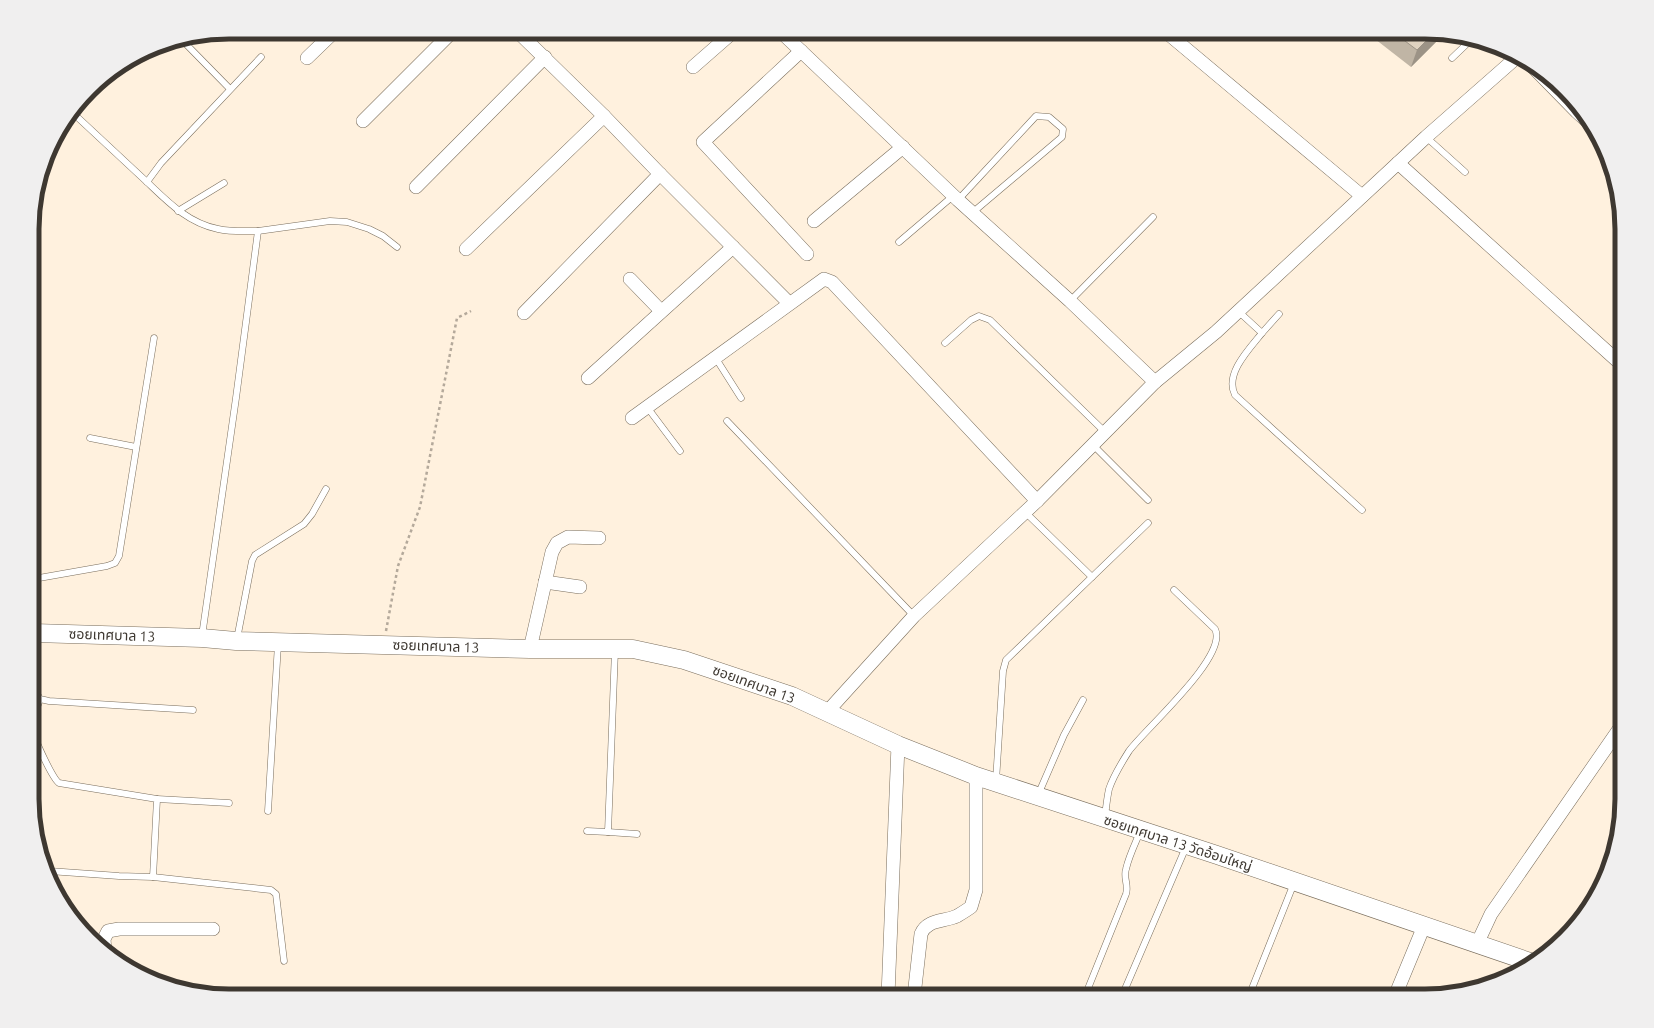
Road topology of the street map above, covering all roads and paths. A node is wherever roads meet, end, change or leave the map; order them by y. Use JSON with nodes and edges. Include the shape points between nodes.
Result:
{"nodes":[{"id":1,"x":327,"y":39,"type":"edge"},
{"id":2,"x":445,"y":39,"type":"edge"},
{"id":3,"x":526,"y":39,"type":"edge"},
{"id":4,"x":725,"y":39,"type":"edge"},
{"id":5,"x":788,"y":39,"type":"edge"},
{"id":6,"x":1174,"y":39,"type":"edge"},
{"id":7,"x":186,"y":44,"type":"edge"},
{"id":8,"x":1467,"y":44,"type":"edge"},
{"id":9,"x":801,"y":51,"type":"junction"},
{"id":10,"x":261,"y":57,"type":"dead end"},
{"id":11,"x":545,"y":57,"type":"junction"},
{"id":12,"x":308,"y":58,"type":"dead end"},
{"id":13,"x":1452,"y":58,"type":"dead end"},
{"id":14,"x":1514,"y":61,"type":"edge"},
{"id":15,"x":693,"y":67,"type":"dead end"},
{"id":16,"x":1531,"y":71,"type":"edge"},
{"id":17,"x":230,"y":89,"type":"junction"},
{"id":18,"x":76,"y":116,"type":"edge"},
{"id":19,"x":604,"y":116,"type":"junction"},
{"id":20,"x":1581,"y":120,"type":"edge"},
{"id":21,"x":363,"y":121,"type":"dead end"},
{"id":22,"x":1426,"y":137,"type":"junction"},
{"id":23,"x":903,"y":147,"type":"junction"},
{"id":24,"x":1398,"y":163,"type":"junction"},
{"id":25,"x":1465,"y":172,"type":"dead end"},
{"id":26,"x":660,"y":174,"type":"junction"},
{"id":27,"x":147,"y":182,"type":"junction"},
{"id":28,"x":224,"y":183,"type":"dead end"},
{"id":29,"x":416,"y":187,"type":"dead end"},
{"id":30,"x":1362,"y":196,"type":"junction"},
{"id":31,"x":956,"y":198,"type":"junction"},
{"id":32,"x":178,"y":211,"type":"junction"},
{"id":33,"x":972,"y":213,"type":"junction"},
{"id":34,"x":1153,"y":217,"type":"dead end"},
{"id":35,"x":814,"y":221,"type":"dead end"},
{"id":36,"x":258,"y":231,"type":"junction"},
{"id":37,"x":899,"y":242,"type":"dead end"},
{"id":38,"x":397,"y":247,"type":"dead end"},
{"id":39,"x":733,"y":247,"type":"junction"},
{"id":40,"x":466,"y":249,"type":"dead end"},
{"id":41,"x":807,"y":254,"type":"dead end"},
{"id":42,"x":630,"y":279,"type":"dead end"},
{"id":43,"x":1070,"y":301,"type":"junction"},
{"id":44,"x":789,"y":304,"type":"junction"},
{"id":45,"x":471,"y":311,"type":"dead end"},
{"id":46,"x":661,"y":311,"type":"junction"},
{"id":47,"x":1238,"y":311,"type":"junction"},
{"id":48,"x":524,"y":313,"type":"dead end"},
{"id":49,"x":1279,"y":314,"type":"dead end"},
{"id":50,"x":1262,"y":333,"type":"junction"},
{"id":51,"x":154,"y":338,"type":"dead end"},
{"id":52,"x":945,"y":343,"type":"dead end"},
{"id":53,"x":715,"y":357,"type":"junction"},
{"id":54,"x":1615,"y":359,"type":"edge"},
{"id":55,"x":588,"y":378,"type":"dead end"},
{"id":56,"x":1155,"y":382,"type":"junction"},
{"id":57,"x":741,"y":398,"type":"dead end"},
{"id":58,"x":647,"y":407,"type":"junction"},
{"id":59,"x":632,"y":418,"type":"dead end"},
{"id":60,"x":727,"y":421,"type":"dead end"},
{"id":61,"x":1106,"y":433,"type":"junction"},
{"id":62,"x":90,"y":438,"type":"dead end"},
{"id":63,"x":1093,"y":445,"type":"junction"},
{"id":64,"x":136,"y":447,"type":"junction"},
{"id":65,"x":680,"y":451,"type":"dead end"},
{"id":66,"x":326,"y":489,"type":"dead end"},
{"id":67,"x":1148,"y":500,"type":"dead end"},
{"id":68,"x":1037,"y":501,"type":"junction"},
{"id":69,"x":1362,"y":510,"type":"dead end"},
{"id":70,"x":1026,"y":512,"type":"junction"},
{"id":71,"x":1148,"y":523,"type":"dead end"},
{"id":72,"x":599,"y":538,"type":"dead end"},
{"id":73,"x":1092,"y":577,"type":"junction"},
{"id":74,"x":39,"y":578,"type":"edge"},
{"id":75,"x":545,"y":582,"type":"junction"},
{"id":76,"x":580,"y":587,"type":"dead end"},
{"id":77,"x":1174,"y":590,"type":"dead end"},
{"id":78,"x":914,"y":616,"type":"junction"},
{"id":79,"x":39,"y":633,"type":"edge"},
{"id":80,"x":202,"y":638,"type":"junction"},
{"id":81,"x":236,"y":641,"type":"junction"},
{"id":82,"x":278,"y":641,"type":"junction"},
{"id":83,"x":384,"y":645,"type":"junction"},
{"id":84,"x":530,"y":649,"type":"junction"},
{"id":85,"x":615,"y":649,"type":"junction"},
{"id":86,"x":40,"y":699,"type":"joint"},
{"id":87,"x":1083,"y":700,"type":"dead end"},
{"id":88,"x":39,"y":702,"type":"edge"},
{"id":89,"x":193,"y":710,"type":"dead end"},
{"id":90,"x":827,"y":712,"type":"junction"},
{"id":91,"x":1615,"y":735,"type":"edge"},
{"id":92,"x":39,"y":745,"type":"edge"},
{"id":93,"x":898,"y":745,"type":"junction"},
{"id":94,"x":976,"y":776,"type":"junction"},
{"id":95,"x":996,"y":782,"type":"junction"},
{"id":96,"x":1037,"y":796,"type":"junction"},
{"id":97,"x":158,"y":799,"type":"junction"},
{"id":98,"x":229,"y":803,"type":"dead end"},
{"id":99,"x":268,"y":810,"type":"dead end"},
{"id":100,"x":1105,"y":818,"type":"junction"},
{"id":101,"x":1140,"y":830,"type":"junction"},
{"id":102,"x":587,"y":831,"type":"dead end"},
{"id":103,"x":608,"y":832,"type":"junction"},
{"id":104,"x":638,"y":834,"type":"dead end"},
{"id":105,"x":1187,"y":845,"type":"junction"},
{"id":106,"x":53,"y":871,"type":"edge"},
{"id":107,"x":153,"y":877,"type":"junction"},
{"id":108,"x":1295,"y":882,"type":"junction"},
{"id":109,"x":1424,"y":926,"type":"junction"},
{"id":110,"x":213,"y":929,"type":"dead end"},
{"id":111,"x":104,"y":942,"type":"edge"},
{"id":112,"x":1477,"y":944,"type":"junction"},
{"id":113,"x":1526,"y":960,"type":"edge"},
{"id":114,"x":284,"y":961,"type":"dead end"},
{"id":115,"x":888,"y":989,"type":"edge"},
{"id":116,"x":915,"y":989,"type":"edge"},
{"id":117,"x":1089,"y":989,"type":"edge"},
{"id":118,"x":1125,"y":989,"type":"edge"},
{"id":119,"x":1252,"y":989,"type":"edge"},
{"id":120,"x":1398,"y":989,"type":"edge"}],
"edges":[{"from":1,"to":12,"type":"street"},
{"from":2,"to":21,"type":"street"},
{"from":3,"to":11,"type":"street"},
{"from":4,"to":15,"type":"street"},
{"from":5,"to":9,"type":"street"},
{"from":6,"to":30,"type":"street"},
{"from":7,"to":17,"type":"lane"},
{"from":8,"to":13,"type":"lane"},
{"from":9,"to":23,"type":"street"},
{"from":9,"to":41,"type":"street","via":[[703,142]]},
{"from":10,"to":17,"type":"lane"},
{"from":11,"to":19,"type":"street"},
{"from":11,"to":29,"type":"street"},
{"from":14,"to":22,"type":"street"},
{"from":16,"to":20,"type":"lane"},
{"from":17,"to":27,"type":"lane","via":[[161,163]]},
{"from":18,"to":27,"type":"lane"},
{"from":19,"to":26,"type":"street"},
{"from":19,"to":40,"type":"street"},
{"from":22,"to":24,"type":"street"},
{"from":22,"to":25,"type":"lane"},
{"from":23,"to":31,"type":"street"},
{"from":23,"to":35,"type":"street"},
{"from":24,"to":30,"type":"street"},
{"from":24,"to":54,"type":"street"},
{"from":26,"to":39,"type":"street"},
{"from":26,"to":48,"type":"street"},
{"from":27,"to":32,"type":"lane"},
{"from":28,"to":32,"type":"lane"},
{"from":30,"to":47,"type":"street"},
{"from":31,"to":33,"type":"street"},
{"from":31,"to":33,"type":"lane","via":[[1036,116],[1049,116],[1063,129],[1062,137]]},
{"from":31,"to":37,"type":"lane"},
{"from":32,"to":36,"type":"lane","via":[[203,225],[218,229]]},
{"from":33,"to":43,"type":"street"},
{"from":34,"to":43,"type":"lane"},
{"from":36,"to":38,"type":"lane","via":[[330,221],[347,222],[376,232]]},
{"from":36,"to":80,"type":"lane"},
{"from":39,"to":44,"type":"street"},
{"from":39,"to":46,"type":"street"},
{"from":42,"to":46,"type":"street"},
{"from":43,"to":56,"type":"street"},
{"from":44,"to":53,"type":"street"},
{"from":44,"to":68,"type":"street","via":[[824,279],[832,282]]},
{"from":45,"to":83,"type":"path","via":[[457,318],[420,507],[398,566]]},
{"from":46,"to":55,"type":"street"},
{"from":47,"to":50,"type":"lane"},
{"from":47,"to":56,"type":"street"},
{"from":49,"to":50,"type":"lane"},
{"from":50,"to":69,"type":"lane","via":[[1238,363],[1232,390]]},
{"from":51,"to":64,"type":"lane"},
{"from":52,"to":61,"type":"lane","via":[[970,320],[979,316],[990,320]]},
{"from":53,"to":57,"type":"lane"},
{"from":53,"to":58,"type":"street"},
{"from":56,"to":61,"type":"street"},
{"from":58,"to":59,"type":"street"},
{"from":58,"to":65,"type":"lane"},
{"from":60,"to":78,"type":"lane"},
{"from":61,"to":63,"type":"street"},
{"from":62,"to":64,"type":"lane"},
{"from":63,"to":67,"type":"lane"},
{"from":63,"to":68,"type":"street"},
{"from":64,"to":74,"type":"lane","via":[[119,556],[115,564]]},
{"from":66,"to":81,"type":"lane","via":[[304,524],[255,555]]},
{"from":68,"to":70,"type":"street"},
{"from":70,"to":73,"type":"lane"},
{"from":70,"to":78,"type":"street"},
{"from":71,"to":73,"type":"lane"},
{"from":72,"to":75,"type":"street","via":[[568,538],[558,543],[552,552]]},
{"from":73,"to":95,"type":"lane","via":[[1006,660],[1003,671]]},
{"from":75,"to":76,"type":"street"},
{"from":75,"to":84,"type":"street"},
{"from":77,"to":100,"type":"lane","via":[[1215,629],[1216,639],[1211,654],[1195,678],[1130,751],[1110,787]]},
{"from":78,"to":90,"type":"street"},
{"from":79,"to":80,"type":"street","name":"ซอยเทศบาล 13"},
{"from":80,"to":81,"type":"street","name":"ซอยเทศบาล 13"},
{"from":81,"to":82,"type":"street","name":"ซอยเทศบาล 13"},
{"from":82,"to":83,"type":"street","name":"ซอยเทศบาล 13"},
{"from":82,"to":99,"type":"lane"},
{"from":83,"to":84,"type":"street","name":"ซอยเทศบาล 13"},
{"from":84,"to":85,"type":"street","name":"ซอยเทศบาล 13"},
{"from":85,"to":90,"type":"street","name":"ซอยเทศบาล 13","via":[[633,649],[684,660],[792,696]]},
{"from":85,"to":103,"type":"lane"},
{"from":86,"to":88,"type":"lane"},
{"from":86,"to":89,"type":"lane"},
{"from":87,"to":96,"type":"lane","via":[[1064,735]]},
{"from":90,"to":93,"type":"street","name":"ซอยเทศบาล 13 วัดอ้อมใหญ่"},
{"from":91,"to":112,"type":"street","via":[[1491,914]]},
{"from":92,"to":97,"type":"lane","via":[[52,775],[59,783]]},
{"from":93,"to":94,"type":"street","name":"ซอยเทศบาล 13 วัดอ้อมใหญ่"},
{"from":93,"to":115,"type":"street"},
{"from":94,"to":95,"type":"street","name":"ซอยเทศบาล 13 วัดอ้อมใหญ่"},
{"from":94,"to":116,"type":"street","via":[[976,890],[971,907],[957,916],[924,927]]},
{"from":95,"to":96,"type":"street","name":"ซอยเทศบาล 13 วัดอ้อมใหญ่"},
{"from":96,"to":100,"type":"street","name":"ซอยเทศบาล 13 วัดอ้อมใหญ่"},
{"from":97,"to":98,"type":"lane"},
{"from":97,"to":107,"type":"lane"},
{"from":100,"to":101,"type":"street","name":"ซอยเทศบาล 13 วัดอ้อมใหญ่"},
{"from":101,"to":105,"type":"street","name":"ซอยเทศบาล 13 วัดอ้อมใหญ่"},
{"from":101,"to":117,"type":"lane","via":[[1126,869],[1125,880],[1128,888]]},
{"from":102,"to":103,"type":"lane"},
{"from":103,"to":104,"type":"lane"},
{"from":105,"to":108,"type":"street","name":"ซอยเทศบาล 13 วัดอ้อมใหญ่"},
{"from":105,"to":118,"type":"lane"},
{"from":106,"to":107,"type":"lane"},
{"from":107,"to":114,"type":"lane","via":[[271,890],[276,894]]},
{"from":108,"to":109,"type":"street","name":"ซอยเทศบาล 13 วัดอ้อมใหญ่"},
{"from":108,"to":119,"type":"lane"},
{"from":109,"to":112,"type":"street","name":"ซอยเทศบาล 13 วัดอ้อมใหญ่"},
{"from":109,"to":120,"type":"street"},
{"from":110,"to":111,"type":"street","via":[[119,929],[108,931]]},
{"from":112,"to":113,"type":"street","name":"ซอยเทศบาล 13 วัดอ้อมใหญ่"}]}
